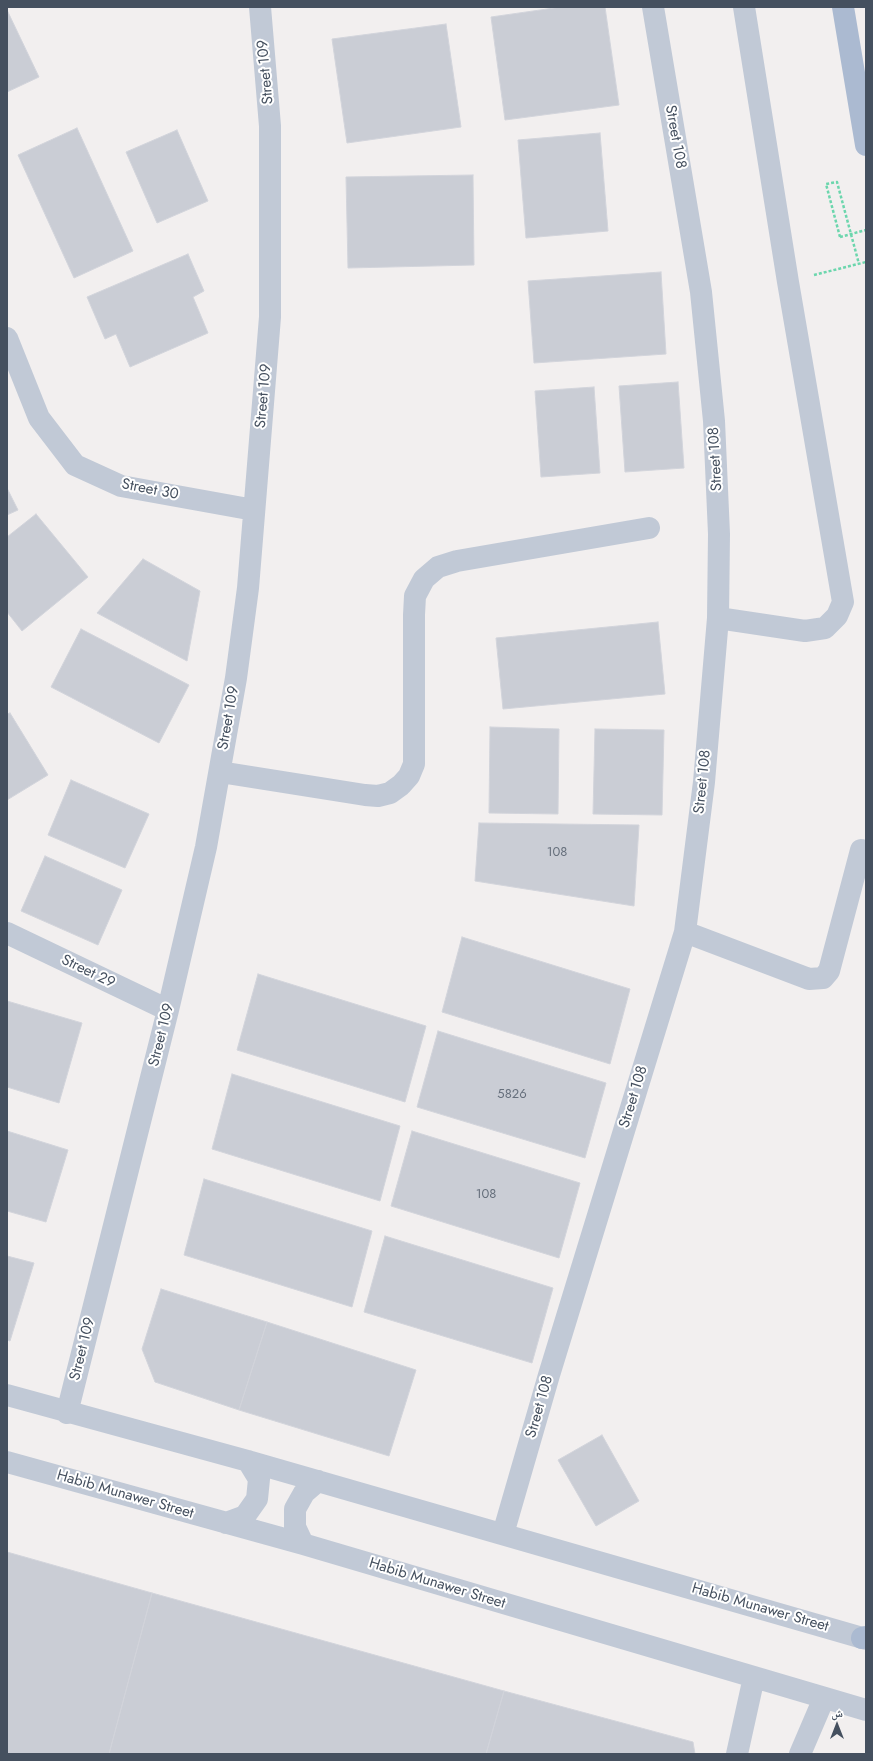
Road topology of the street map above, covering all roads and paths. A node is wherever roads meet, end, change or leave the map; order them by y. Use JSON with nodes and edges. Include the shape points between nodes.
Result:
{"nodes":[{"id":1,"x":260,"y":7,"type":"edge"},
{"id":2,"x":653,"y":7,"type":"edge"},
{"id":3,"x":744,"y":7,"type":"edge"},
{"id":4,"x":843,"y":7,"type":"edge"},
{"id":5,"x":866,"y":145,"type":"edge"},
{"id":6,"x":866,"y":230,"type":"edge"},
{"id":7,"x":866,"y":262,"type":"edge"},
{"id":8,"x":859,"y":264,"type":"junction"},
{"id":9,"x":788,"y":282,"type":"junction"},
{"id":10,"x":7,"y":338,"type":"edge"},
{"id":11,"x":254,"y":510,"type":"junction"},
{"id":12,"x":649,"y":528,"type":"dead end"},
{"id":13,"x":718,"y":618,"type":"junction"},
{"id":14,"x":220,"y":772,"type":"junction"},
{"id":15,"x":861,"y":850,"type":"dead end"},
{"id":16,"x":685,"y":932,"type":"junction"},
{"id":17,"x":7,"y":933,"type":"edge"},
{"id":18,"x":168,"y":1010,"type":"junction"},
{"id":19,"x":7,"y":1395,"type":"edge"},
{"id":20,"x":67,"y":1413,"type":"junction"},
{"id":21,"x":248,"y":1461,"type":"junction"},
{"id":22,"x":7,"y":1462,"type":"edge"},
{"id":23,"x":318,"y":1481,"type":"junction"},
{"id":24,"x":226,"y":1523,"type":"junction"},
{"id":25,"x":503,"y":1534,"type":"junction"},
{"id":26,"x":303,"y":1544,"type":"junction"},
{"id":27,"x":865,"y":1638,"type":"edge"},
{"id":28,"x":754,"y":1678,"type":"junction"},
{"id":29,"x":824,"y":1698,"type":"junction"},
{"id":30,"x":866,"y":1710,"type":"edge"},
{"id":31,"x":737,"y":1754,"type":"edge"},
{"id":32,"x":800,"y":1754,"type":"edge"}],
"edges":[{"from":1,"to":11,"type":"street","name":"Street 109","via":[[270,126],[270,317]]},
{"from":2,"to":13,"type":"street","name":"Street 108","via":[[701,292],[715,429],[719,534]]},
{"from":3,"to":9,"type":"street"},
{"from":4,"to":5,"type":"main road"},
{"from":6,"to":8,"type":"path","bridge":true,"via":[[840,237],[826,184],[837,182]]},
{"from":7,"to":8,"type":"path"},
{"from":8,"to":9,"type":"path"},
{"from":9,"to":13,"type":"street","via":[[843,602],[837,616],[825,628],[805,631]]},
{"from":10,"to":11,"type":"street","name":"Street 30","via":[[39,418],[75,465],[121,486]]},
{"from":11,"to":14,"type":"street","name":"Street 109","via":[[248,588]]},
{"from":12,"to":14,"type":"street","via":[[457,562],[438,567],[424,579],[415,596],[414,764],[409,776],[390,793],[378,796],[365,795]]},
{"from":13,"to":16,"type":"street","name":"Street 108","via":[[704,782]]},
{"from":14,"to":18,"type":"street","name":"Street 109","via":[[206,847]]},
{"from":15,"to":16,"type":"street","via":[[829,971],[823,978],[809,979]]},
{"from":16,"to":25,"type":"street","name":"Street 108"},
{"from":17,"to":18,"type":"street","name":"Street 29"},
{"from":18,"to":20,"type":"street","name":"Street 109"},
{"from":19,"to":20,"type":"street","name":"Habib Munawer Street"},
{"from":20,"to":21,"type":"street","name":"Habib Munawer Street"},
{"from":21,"to":23,"type":"street","name":"Habib Munawer Street"},
{"from":21,"to":24,"type":"street","via":[[259,1479],[257,1499],[245,1516]]},
{"from":22,"to":24,"type":"street","name":"Habib Munawer Street"},
{"from":23,"to":25,"type":"street","name":"Habib Munawer Street"},
{"from":23,"to":26,"type":"street","via":[[304,1492],[295,1509],[295,1527]]},
{"from":24,"to":26,"type":"street","name":"Habib Munawer Street"},
{"from":25,"to":27,"type":"street","name":"Habib Munawer Street"},
{"from":26,"to":28,"type":"street","name":"Habib Munawer Street"},
{"from":28,"to":29,"type":"street","name":"Habib Munawer Street"},
{"from":28,"to":31,"type":"street"},
{"from":29,"to":30,"type":"street","name":"Habib Munawer Street"},
{"from":29,"to":32,"type":"street"}]}
